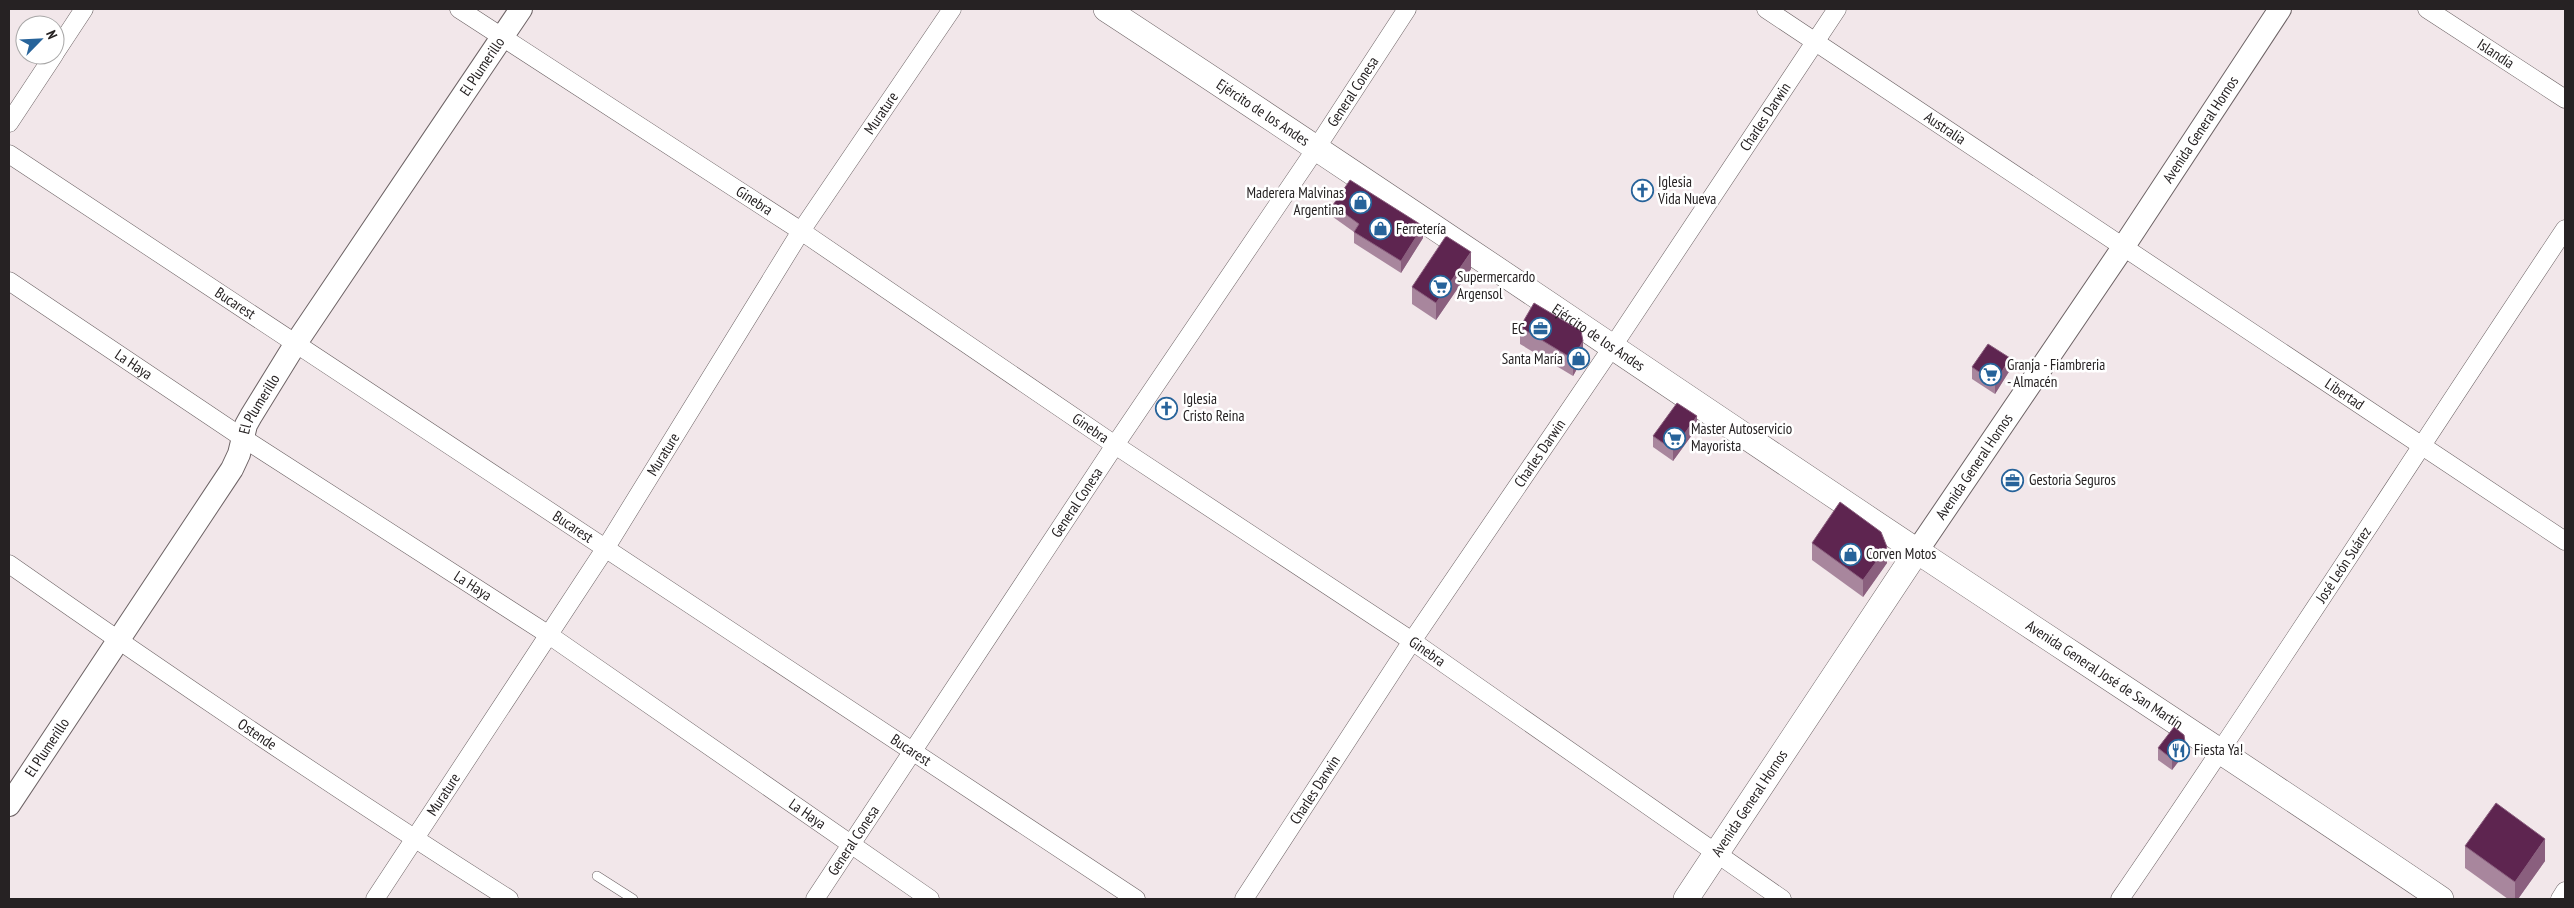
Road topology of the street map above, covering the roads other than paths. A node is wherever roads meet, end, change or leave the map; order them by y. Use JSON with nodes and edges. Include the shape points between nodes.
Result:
{"nodes":[{"id":1,"x":84,"y":9,"type":"edge"},
{"id":2,"x":459,"y":9,"type":"edge"},
{"id":3,"x":521,"y":9,"type":"edge"},
{"id":4,"x":952,"y":9,"type":"edge"},
{"id":5,"x":1106,"y":9,"type":"edge"},
{"id":6,"x":1407,"y":9,"type":"edge"},
{"id":7,"x":1766,"y":9,"type":"edge"},
{"id":8,"x":1837,"y":9,"type":"edge"},
{"id":9,"x":2280,"y":9,"type":"edge"},
{"id":10,"x":2427,"y":9,"type":"edge"},
{"id":11,"x":502,"y":37,"type":"junction"},
{"id":12,"x":65,"y":38,"type":"edge"},
{"id":13,"x":1815,"y":41,"type":"junction"},
{"id":14,"x":47,"y":65,"type":"edge"},
{"id":15,"x":2565,"y":99,"type":"edge"},
{"id":16,"x":9,"y":123,"type":"edge"},
{"id":17,"x":1316,"y":147,"type":"junction"},
{"id":18,"x":9,"y":154,"type":"edge"},
{"id":19,"x":2565,"y":229,"type":"edge"},
{"id":20,"x":802,"y":231,"type":"junction"},
{"id":21,"x":2124,"y":246,"type":"junction"},
{"id":22,"x":9,"y":281,"type":"edge"},
{"id":23,"x":296,"y":343,"type":"junction"},
{"id":24,"x":1613,"y":346,"type":"junction"},
{"id":25,"x":243,"y":438,"type":"junction"},
{"id":26,"x":1115,"y":445,"type":"junction"},
{"id":27,"x":2420,"y":445,"type":"junction"},
{"id":28,"x":2565,"y":542,"type":"edge"},
{"id":29,"x":605,"y":549,"type":"junction"},
{"id":30,"x":1917,"y":551,"type":"junction"},
{"id":31,"x":9,"y":564,"type":"edge"},
{"id":32,"x":549,"y":635,"type":"junction"},
{"id":33,"x":119,"y":641,"type":"junction"},
{"id":34,"x":1412,"y":641,"type":"junction"},
{"id":35,"x":914,"y":750,"type":"junction"},
{"id":36,"x":2222,"y":751,"type":"junction"},
{"id":37,"x":9,"y":805,"type":"edge"},
{"id":38,"x":414,"y":839,"type":"junction"},
{"id":39,"x":852,"y":845,"type":"junction"},
{"id":40,"x":1716,"y":855,"type":"junction"},
{"id":41,"x":597,"y":876,"type":"dead end"},
{"id":42,"x":2565,"y":891,"type":"edge"},
{"id":43,"x":375,"y":899,"type":"edge"},
{"id":44,"x":508,"y":899,"type":"edge"},
{"id":45,"x":633,"y":899,"type":"edge"},
{"id":46,"x":815,"y":899,"type":"edge"},
{"id":47,"x":930,"y":899,"type":"edge"},
{"id":48,"x":1136,"y":899,"type":"edge"},
{"id":49,"x":1244,"y":899,"type":"edge"},
{"id":50,"x":1686,"y":899,"type":"edge"},
{"id":51,"x":1782,"y":899,"type":"edge"},
{"id":52,"x":2120,"y":899,"type":"edge"},
{"id":53,"x":2441,"y":899,"type":"edge"},
{"id":54,"x":2560,"y":899,"type":"edge"}],
"edges":[{"from":1,"to":12,"type":"street"},
{"from":2,"to":11,"type":"street","name":"Ginebra"},
{"from":3,"to":11,"type":"street","name":"El Plumerillo"},
{"from":4,"to":20,"type":"street","name":"Murature"},
{"from":5,"to":17,"type":"main road","name":"Ejército de los Andes"},
{"from":6,"to":17,"type":"street","name":"General Conesa"},
{"from":7,"to":13,"type":"street","name":"Australia"},
{"from":8,"to":13,"type":"street","name":"Charles Darwin"},
{"from":9,"to":21,"type":"street","name":"Avenida General Hornos"},
{"from":10,"to":15,"type":"street","name":"Islandia"},
{"from":11,"to":20,"type":"street","name":"Ginebra"},
{"from":11,"to":23,"type":"street","name":"El Plumerillo"},
{"from":13,"to":21,"type":"street","name":"Australia"},
{"from":13,"to":24,"type":"street","name":"Charles Darwin"},
{"from":14,"to":16,"type":"street"},
{"from":17,"to":24,"type":"main road","name":"Ejército de los Andes"},
{"from":17,"to":26,"type":"street","name":"General Conesa"},
{"from":18,"to":23,"type":"street","name":"Bucarest"},
{"from":19,"to":27,"type":"street","name":"José León Suárez"},
{"from":20,"to":26,"type":"street","name":"Ginebra"},
{"from":20,"to":29,"type":"street","name":"Murature"},
{"from":21,"to":27,"type":"street","name":"Libertad"},
{"from":21,"to":30,"type":"street","name":"Avenida General Hornos"},
{"from":22,"to":25,"type":"street","name":"La Haya"},
{"from":23,"to":25,"type":"street","name":"El Plumerillo","via":[[251,416]]},
{"from":23,"to":29,"type":"street","name":"Bucarest"},
{"from":24,"to":30,"type":"main road","name":"Ejército de los Andes"},
{"from":24,"to":34,"type":"street","name":"Charles Darwin"},
{"from":25,"to":32,"type":"street","name":"La Haya"},
{"from":25,"to":33,"type":"street","name":"El Plumerillo","via":[[232,469]]},
{"from":26,"to":34,"type":"street","name":"Ginebra"},
{"from":26,"to":35,"type":"street","name":"General Conesa"},
{"from":27,"to":28,"type":"street","name":"Libertad"},
{"from":27,"to":36,"type":"street","name":"José León Suárez"},
{"from":29,"to":32,"type":"street","name":"Murature"},
{"from":29,"to":35,"type":"street","name":"Bucarest"},
{"from":30,"to":36,"type":"main road","name":"Avenida General José de San Martín"},
{"from":30,"to":40,"type":"main road","name":"Avenida General Hornos"},
{"from":31,"to":33,"type":"street","name":"Ostende"},
{"from":32,"to":38,"type":"street","name":"Murature"},
{"from":32,"to":39,"type":"street","name":"La Haya"},
{"from":33,"to":37,"type":"street","name":"El Plumerillo"},
{"from":33,"to":38,"type":"street","name":"Ostende"},
{"from":34,"to":40,"type":"street","name":"Ginebra"},
{"from":34,"to":49,"type":"street","name":"Charles Darwin"},
{"from":35,"to":39,"type":"street","name":"General Conesa"},
{"from":35,"to":48,"type":"street","name":"Bucarest"},
{"from":36,"to":52,"type":"street","name":"José León Suárez"},
{"from":36,"to":53,"type":"main road","name":"Avenida General José de San Martín"},
{"from":38,"to":43,"type":"street","name":"Murature"},
{"from":38,"to":44,"type":"street","name":"Ostende"},
{"from":39,"to":46,"type":"street","name":"General Conesa"},
{"from":39,"to":47,"type":"street","name":"La Haya"},
{"from":40,"to":50,"type":"main road","name":"Avenida General Hornos"},
{"from":40,"to":51,"type":"street","name":"Ginebra"},
{"from":41,"to":45,"type":"lane"},
{"from":42,"to":54,"type":"street"}]}
